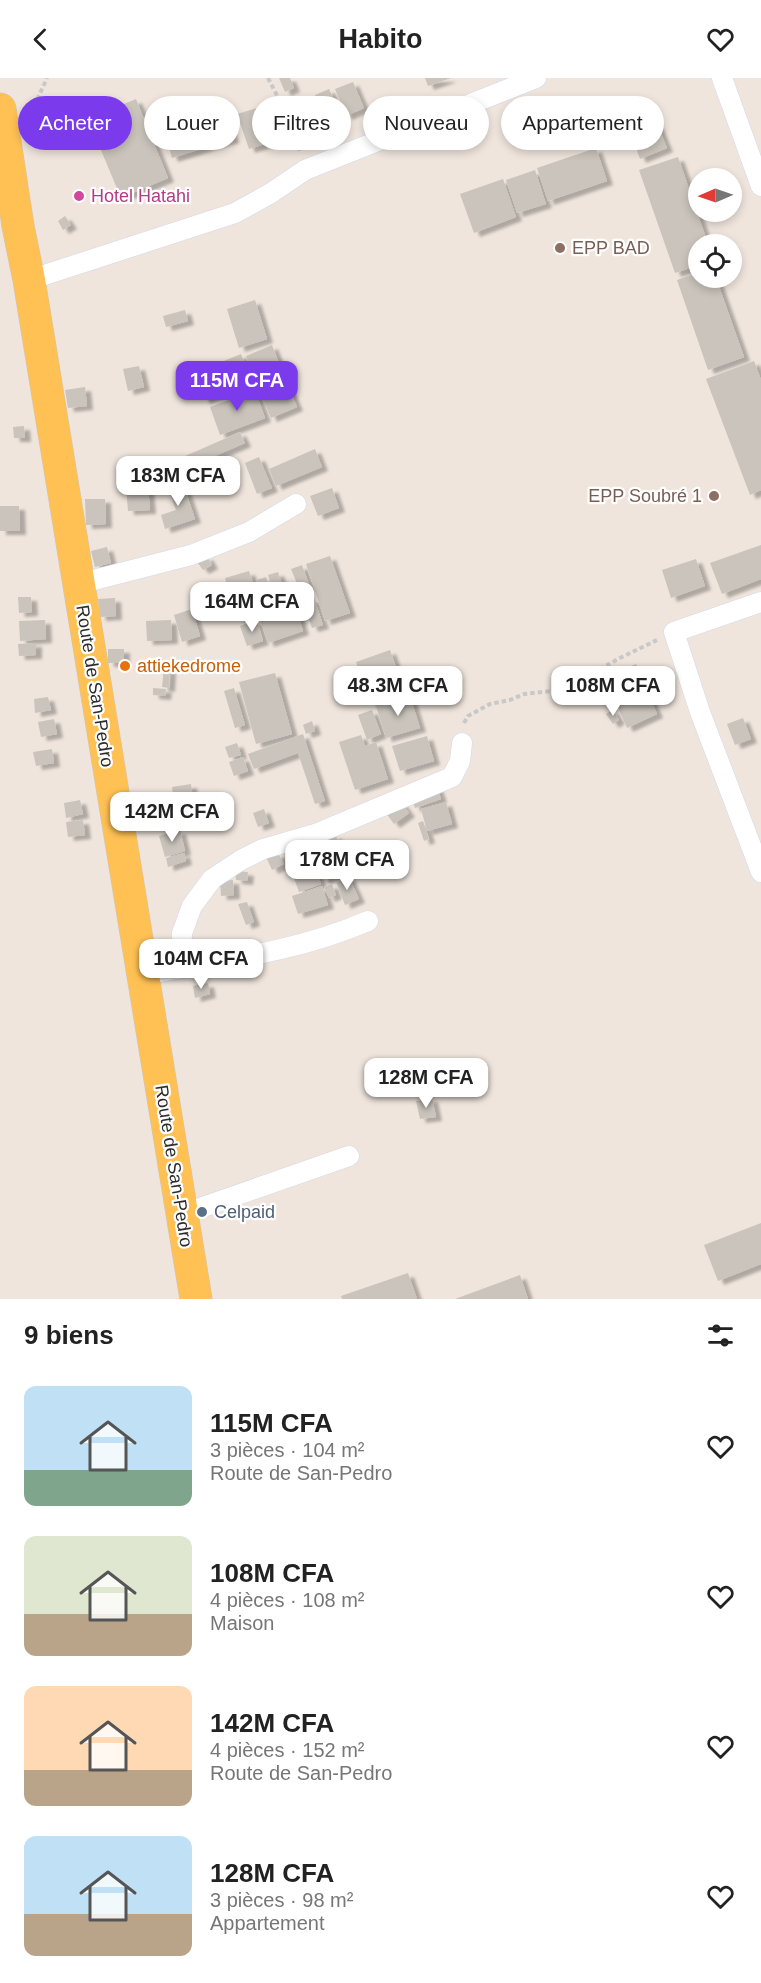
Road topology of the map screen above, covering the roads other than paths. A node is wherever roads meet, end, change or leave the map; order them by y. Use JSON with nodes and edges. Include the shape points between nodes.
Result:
{"nodes":[{"id":1,"x":536,"y":78,"type":"edge"},
{"id":2,"x":722,"y":78,"type":"edge"},
{"id":3,"x":0,"y":109,"type":"edge"},
{"id":4,"x":761,"y":186,"type":"edge"},
{"id":5,"x":29,"y":280,"type":"junction"},
{"id":6,"x":296,"y":504,"type":"dead end"},
{"id":7,"x":78,"y":584,"type":"junction"},
{"id":8,"x":761,"y":602,"type":"edge"},
{"id":9,"x":462,"y":743,"type":"road end"},
{"id":10,"x":761,"y":872,"type":"edge"},
{"id":11,"x":368,"y":921,"type":"dead end"},
{"id":12,"x":182,"y":968,"type":"junction"},
{"id":13,"x":142,"y":975,"type":"junction"},
{"id":14,"x":350,"y":1156,"type":"dead end"},
{"id":15,"x":183,"y":1214,"type":"junction"},
{"id":16,"x":196,"y":1299,"type":"edge"}],
"edges":[{"from":1,"to":5,"type":"street","via":[[305,170],[235,213]]},
{"from":2,"to":4,"type":"street"},
{"from":3,"to":5,"type":"main road","name":"Route de San-Pedro"},
{"from":5,"to":7,"type":"main road","name":"Route de San-Pedro"},
{"from":6,"to":7,"type":"street","via":[[249,532],[191,555]]},
{"from":7,"to":13,"type":"main road","name":"Route de San-Pedro"},
{"from":8,"to":10,"type":"street","via":[[674,632]]},
{"from":9,"to":12,"type":"street","via":[[460,761],[452,777],[318,832],[263,849],[212,879],[192,906],[182,933]]},
{"from":11,"to":12,"type":"street","via":[[297,946]]},
{"from":12,"to":13,"type":"street"},
{"from":13,"to":15,"type":"main road","name":"Route de San-Pedro"},
{"from":14,"to":15,"type":"street"},
{"from":15,"to":16,"type":"main road","name":"Route de San-Pedro"}]}
